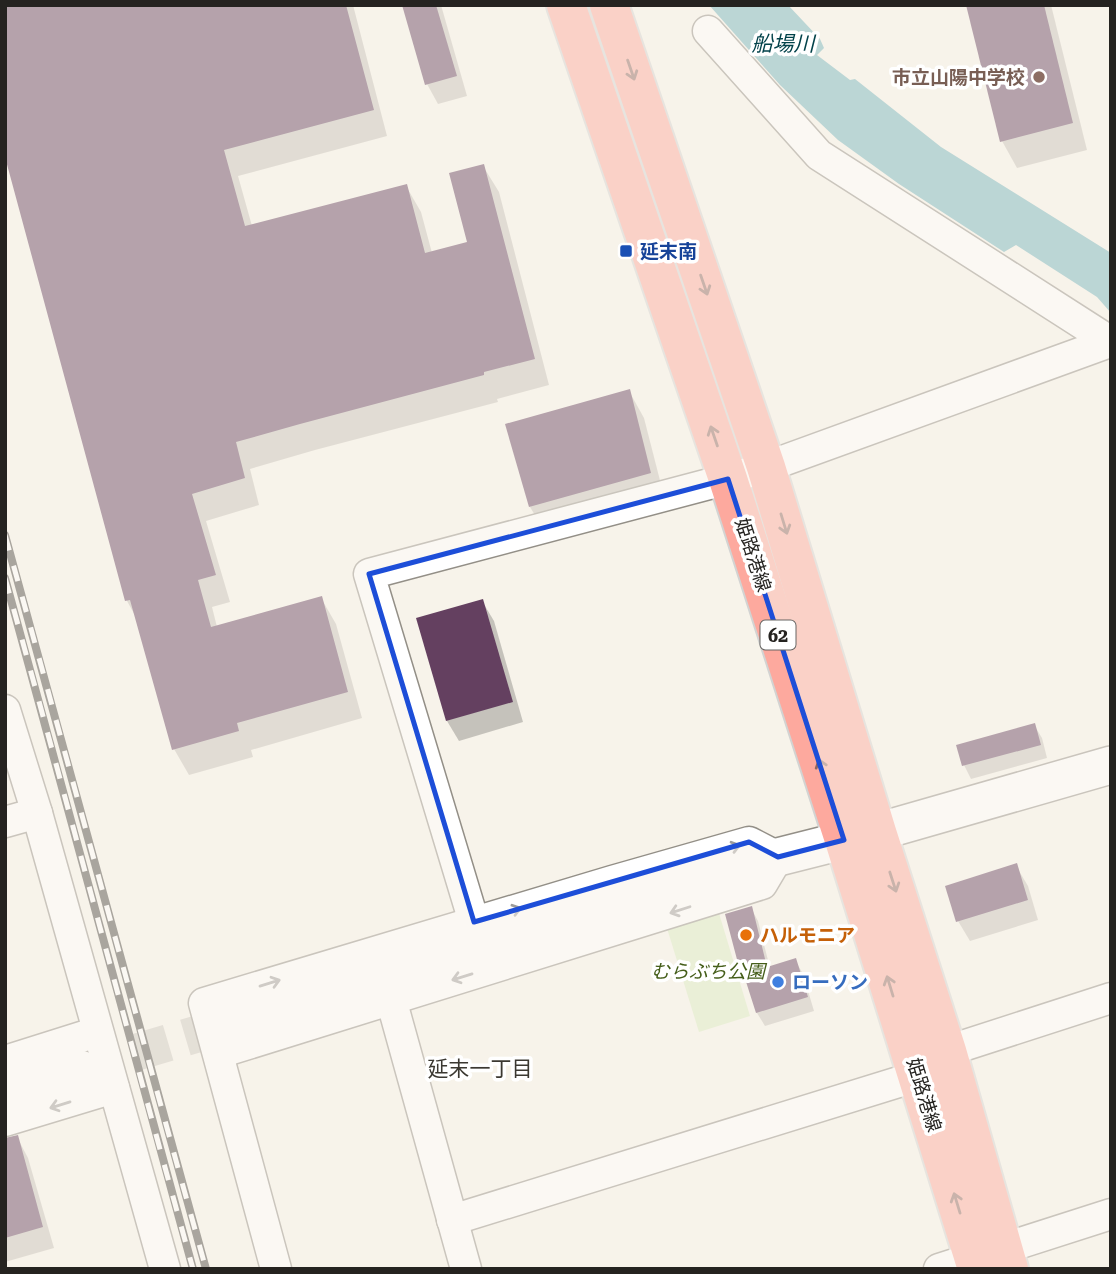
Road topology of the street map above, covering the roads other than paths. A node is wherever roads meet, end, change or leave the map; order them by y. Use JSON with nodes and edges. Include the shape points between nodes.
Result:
{"nodes":[{"id":1,"x":566,"y":5,"type":"edge"},
{"id":2,"x":609,"y":5,"type":"edge"},
{"id":3,"x":708,"y":31,"type":"dead end"},
{"id":4,"x":1110,"y":342,"type":"edge"},
{"id":5,"x":766,"y":467,"type":"junction"},
{"id":6,"x":728,"y":479,"type":"junction"},
{"id":7,"x":5,"y":710,"type":"edge"},
{"id":8,"x":1111,"y":765,"type":"edge"},
{"id":9,"x":37,"y":813,"type":"junction"},
{"id":10,"x":5,"y":822,"type":"edge"},
{"id":11,"x":861,"y":836,"type":"junction"},
{"id":12,"x":778,"y":858,"type":"junction"},
{"id":13,"x":474,"y":922,"type":"junction"},
{"id":14,"x":1111,"y":998,"type":"edge"},
{"id":15,"x":391,"y":999,"type":"junction"},
{"id":16,"x":218,"y":1027,"type":"junction"},
{"id":17,"x":97,"y":1032,"type":"junction"},
{"id":18,"x":947,"y":1051,"type":"junction"},
{"id":19,"x":5,"y":1061,"type":"edge"},
{"id":20,"x":80,"y":1069,"type":"tunnel mouth"},
{"id":21,"x":918,"y":1076,"type":"junction"},
{"id":22,"x":114,"y":1088,"type":"junction"},
{"id":23,"x":5,"y":1093,"type":"edge"},
{"id":24,"x":5,"y":1121,"type":"edge"},
{"id":25,"x":1111,"y":1214,"type":"edge"},
{"id":26,"x":452,"y":1220,"type":"junction"},
{"id":27,"x":980,"y":1262,"type":"edge"},
{"id":28,"x":165,"y":1269,"type":"edge"},
{"id":29,"x":276,"y":1269,"type":"edge"},
{"id":30,"x":466,"y":1269,"type":"edge"}],
"edges":[{"from":6,"to":1,"type":"main road","name":"姫路港線","number":"62","one_way":true},
{"from":2,"to":5,"type":"main road","name":"姫路港線","number":"62","one_way":true},
{"from":3,"to":4,"type":"street","via":[[819,155]]},
{"from":4,"to":5,"type":"street"},
{"from":5,"to":6,"type":"street"},
{"from":5,"to":11,"type":"main road","name":"姫路港線","number":"62","one_way":true},
{"from":11,"to":6,"type":"main road","name":"姫路港線","number":"62","one_way":true},
{"from":6,"to":13,"type":"street","via":[[369,574]]},
{"from":7,"to":9,"type":"street"},
{"from":8,"to":11,"type":"street"},
{"from":9,"to":10,"type":"street"},
{"from":9,"to":17,"type":"street"},
{"from":11,"to":12,"type":"street"},
{"from":11,"to":18,"type":"main road","name":"姫路港線","number":"62","one_way":true},
{"from":21,"to":11,"type":"main road","name":"姫路港線","number":"62","one_way":true},
{"from":13,"to":12,"type":"street","one_way":true,"via":[[749,842]]},
{"from":12,"to":15,"type":"street","one_way":true,"via":[[762,884]]},
{"from":12,"to":16,"type":"street"},
{"from":16,"to":13,"type":"street","one_way":true},
{"from":14,"to":18,"type":"street"},
{"from":15,"to":16,"type":"street"},
{"from":15,"to":26,"type":"street"},
{"from":16,"to":29,"type":"street"},
{"from":17,"to":19,"type":"street"},
{"from":17,"to":22,"type":"street"},
{"from":18,"to":27,"type":"main road","name":"姫路港線","number":"62"},
{"from":20,"to":23,"type":"street"},
{"from":21,"to":26,"type":"street"},
{"from":27,"to":21,"type":"main road","name":"姫路港線","number":"62","one_way":true},
{"from":22,"to":24,"type":"street","one_way":true},
{"from":22,"to":28,"type":"street"},
{"from":25,"to":27,"type":"street"},
{"from":26,"to":30,"type":"street"}]}
